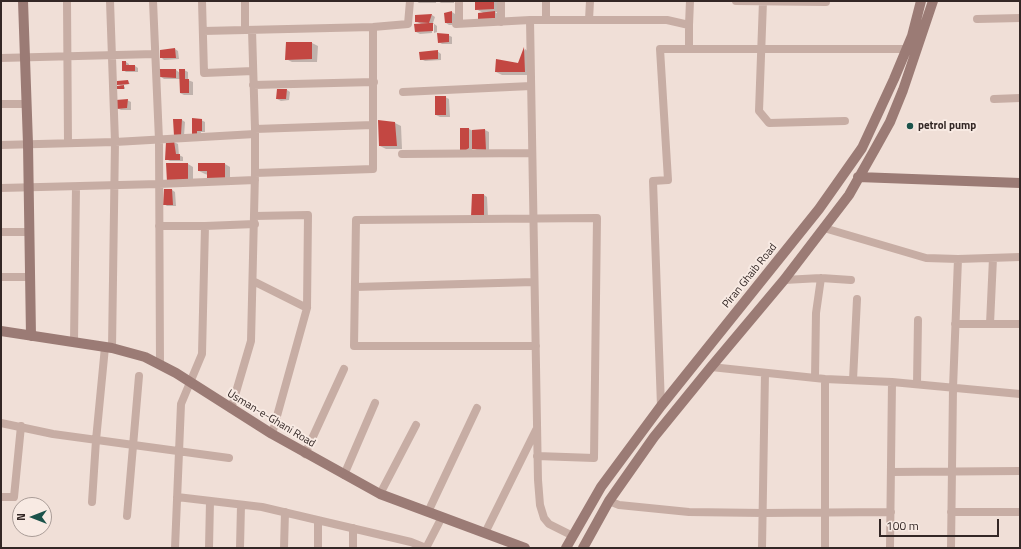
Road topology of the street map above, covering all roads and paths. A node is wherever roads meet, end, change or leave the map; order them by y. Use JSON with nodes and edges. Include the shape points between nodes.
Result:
{"nodes":[{"id":1,"x":23,"y":1,"type":"edge"},
{"id":2,"x":67,"y":1,"type":"edge"},
{"id":3,"x":110,"y":1,"type":"edge"},
{"id":4,"x":153,"y":1,"type":"edge"},
{"id":5,"x":202,"y":1,"type":"edge"},
{"id":6,"x":245,"y":1,"type":"edge"},
{"id":7,"x":410,"y":1,"type":"edge"},
{"id":8,"x":459,"y":1,"type":"edge"},
{"id":9,"x":501,"y":1,"type":"edge"},
{"id":10,"x":546,"y":1,"type":"edge"},
{"id":11,"x":590,"y":1,"type":"edge"},
{"id":12,"x":690,"y":1,"type":"edge"},
{"id":13,"x":736,"y":1,"type":"edge"},
{"id":14,"x":921,"y":1,"type":"edge"},
{"id":15,"x":933,"y":1,"type":"edge"},
{"id":16,"x":762,"y":2,"type":"edge"},
{"id":17,"x":826,"y":2,"type":"dead end"},
{"id":18,"x":1020,"y":18,"type":"edge"},
{"id":19,"x":977,"y":19,"type":"dead end"},
{"id":20,"x":530,"y":20,"type":"junction"},
{"id":21,"x":546,"y":20,"type":"junction"},
{"id":22,"x":589,"y":20,"type":"junction"},
{"id":23,"x":501,"y":22,"type":"junction"},
{"id":24,"x":689,"y":24,"type":"junction"},
{"id":25,"x":373,"y":27,"type":"junction"},
{"id":26,"x":248,"y":30,"type":"junction"},
{"id":27,"x":203,"y":31,"type":"junction"},
{"id":28,"x":689,"y":49,"type":"junction"},
{"id":29,"x":762,"y":49,"type":"junction"},
{"id":30,"x":906,"y":49,"type":"junction"},
{"id":31,"x":155,"y":54,"type":"junction"},
{"id":32,"x":111,"y":56,"type":"junction"},
{"id":33,"x":68,"y":57,"type":"junction"},
{"id":34,"x":1,"y":58,"type":"edge"},
{"id":35,"x":25,"y":58,"type":"junction"},
{"id":36,"x":253,"y":71,"type":"junction"},
{"id":37,"x":374,"y":82,"type":"junction"},
{"id":38,"x":254,"y":85,"type":"junction"},
{"id":39,"x":531,"y":86,"type":"junction"},
{"id":40,"x":404,"y":92,"type":"dead end"},
{"id":41,"x":1020,"y":98,"type":"edge"},
{"id":42,"x":994,"y":99,"type":"dead end"},
{"id":43,"x":1,"y":104,"type":"edge"},
{"id":44,"x":27,"y":104,"type":"junction"},
{"id":45,"x":845,"y":121,"type":"dead end"},
{"id":46,"x":373,"y":125,"type":"junction"},
{"id":47,"x":255,"y":132,"type":"junction"},
{"id":48,"x":159,"y":140,"type":"junction"},
{"id":49,"x":114,"y":142,"type":"junction"},
{"id":50,"x":68,"y":143,"type":"junction"},
{"id":51,"x":28,"y":144,"type":"junction"},
{"id":52,"x":1,"y":145,"type":"edge"},
{"id":53,"x":531,"y":153,"type":"junction"},
{"id":54,"x":402,"y":154,"type":"dead end"},
{"id":55,"x":255,"y":177,"type":"junction"},
{"id":56,"x":858,"y":177,"type":"junction"},
{"id":57,"x":1020,"y":183,"type":"edge"},
{"id":58,"x":159,"y":184,"type":"junction"},
{"id":59,"x":114,"y":186,"type":"junction"},
{"id":60,"x":29,"y":187,"type":"junction"},
{"id":61,"x":76,"y":187,"type":"junction"},
{"id":62,"x":1,"y":188,"type":"edge"},
{"id":63,"x":533,"y":219,"type":"junction"},
{"id":64,"x":254,"y":220,"type":"junction"},
{"id":65,"x":160,"y":226,"type":"junction"},
{"id":66,"x":206,"y":226,"type":"junction"},
{"id":67,"x":824,"y":228,"type":"junction"},
{"id":68,"x":1,"y":232,"type":"edge"},
{"id":69,"x":29,"y":232,"type":"junction"},
{"id":70,"x":1020,"y":257,"type":"edge"},
{"id":71,"x":993,"y":258,"type":"junction"},
{"id":72,"x":958,"y":259,"type":"junction"},
{"id":73,"x":1,"y":277,"type":"edge"},
{"id":74,"x":30,"y":277,"type":"junction"},
{"id":75,"x":821,"y":278,"type":"junction"},
{"id":76,"x":784,"y":280,"type":"junction"},
{"id":77,"x":851,"y":280,"type":"dead end"},
{"id":78,"x":253,"y":281,"type":"junction"},
{"id":79,"x":534,"y":282,"type":"junction"},
{"id":80,"x":355,"y":287,"type":"junction"},
{"id":81,"x":857,"y":299,"type":"dead end"},
{"id":82,"x":307,"y":308,"type":"junction"},
{"id":83,"x":918,"y":320,"type":"dead end"},
{"id":84,"x":955,"y":324,"type":"junction"},
{"id":85,"x":990,"y":324,"type":"junction"},
{"id":86,"x":1020,"y":324,"type":"edge"},
{"id":87,"x":1,"y":332,"type":"edge"},
{"id":88,"x":31,"y":336,"type":"junction"},
{"id":89,"x":74,"y":342,"type":"junction"},
{"id":90,"x":536,"y":346,"type":"junction"},
{"id":91,"x":109,"y":347,"type":"junction"},
{"id":92,"x":160,"y":365,"type":"junction"},
{"id":93,"x":711,"y":367,"type":"junction"},
{"id":94,"x":344,"y":369,"type":"dead end"},
{"id":95,"x":765,"y":373,"type":"junction"},
{"id":96,"x":139,"y":376,"type":"dead end"},
{"id":97,"x":815,"y":378,"type":"junction"},
{"id":98,"x":825,"y":379,"type":"junction"},
{"id":99,"x":853,"y":380,"type":"junction"},
{"id":100,"x":892,"y":382,"type":"junction"},
{"id":101,"x":191,"y":383,"type":"junction"},
{"id":102,"x":917,"y":384,"type":"junction"},
{"id":103,"x":952,"y":388,"type":"junction"},
{"id":104,"x":1020,"y":394,"type":"edge"},
{"id":105,"x":375,"y":403,"type":"dead end"},
{"id":106,"x":661,"y":406,"type":"junction"},
{"id":107,"x":477,"y":408,"type":"dead end"},
{"id":108,"x":231,"y":409,"type":"junction"},
{"id":109,"x":1,"y":423,"type":"edge"},
{"id":110,"x":416,"y":425,"type":"dead end"},
{"id":111,"x":20,"y":426,"type":"junction"},
{"id":112,"x":537,"y":428,"type":"junction"},
{"id":113,"x":272,"y":434,"type":"junction"},
{"id":114,"x":96,"y":440,"type":"junction"},
{"id":115,"x":134,"y":446,"type":"junction"},
{"id":116,"x":179,"y":452,"type":"junction"},
{"id":117,"x":305,"y":454,"type":"junction"},
{"id":118,"x":537,"y":456,"type":"junction"},
{"id":119,"x":229,"y":458,"type":"dead end"},
{"id":120,"x":1020,"y":471,"type":"edge"},
{"id":121,"x":891,"y":472,"type":"junction"},
{"id":122,"x":952,"y":472,"type":"junction"},
{"id":123,"x":344,"y":474,"type":"junction"},
{"id":124,"x":380,"y":494,"type":"junction"},
{"id":125,"x":1,"y":497,"type":"edge"},
{"id":126,"x":177,"y":497,"type":"junction"},
{"id":127,"x":210,"y":501,"type":"junction"},
{"id":128,"x":609,"y":501,"type":"junction"},
{"id":129,"x":92,"y":502,"type":"dead end"},
{"id":130,"x":241,"y":505,"type":"junction"},
{"id":131,"x":285,"y":512,"type":"junction"},
{"id":132,"x":428,"y":512,"type":"junction"},
{"id":133,"x":825,"y":512,"type":"junction"},
{"id":134,"x":891,"y":512,"type":"junction"},
{"id":135,"x":951,"y":512,"type":"junction"},
{"id":136,"x":1020,"y":512,"type":"edge"},
{"id":137,"x":763,"y":513,"type":"junction"},
{"id":138,"x":127,"y":516,"type":"dead end"},
{"id":139,"x":442,"y":517,"type":"junction"},
{"id":140,"x":318,"y":520,"type":"junction"},
{"id":141,"x":353,"y":528,"type":"junction"},
{"id":142,"x":485,"y":534,"type":"junction"},
{"id":143,"x":573,"y":536,"type":"junction"},
{"id":144,"x":175,"y":548,"type":"edge"},
{"id":145,"x":209,"y":548,"type":"edge"},
{"id":146,"x":240,"y":548,"type":"edge"},
{"id":147,"x":284,"y":548,"type":"edge"},
{"id":148,"x":318,"y":548,"type":"edge"},
{"id":149,"x":353,"y":548,"type":"edge"},
{"id":150,"x":426,"y":548,"type":"edge"},
{"id":151,"x":524,"y":548,"type":"edge"},
{"id":152,"x":566,"y":548,"type":"edge"},
{"id":153,"x":583,"y":548,"type":"edge"},
{"id":154,"x":762,"y":548,"type":"edge"},
{"id":155,"x":825,"y":548,"type":"edge"},
{"id":156,"x":890,"y":548,"type":"edge"},
{"id":157,"x":951,"y":548,"type":"edge"}],
"edges":[{"from":1,"to":35,"type":"main road"},
{"from":2,"to":33,"type":"street"},
{"from":3,"to":32,"type":"street"},
{"from":4,"to":31,"type":"street"},
{"from":5,"to":27,"type":"street"},
{"from":6,"to":26,"type":"street"},
{"from":7,"to":25,"type":"street","via":[[408,24]]},
{"from":8,"to":23,"type":"street","via":[[458,24]]},
{"from":9,"to":23,"type":"street"},
{"from":10,"to":21,"type":"street"},
{"from":11,"to":22,"type":"street"},
{"from":12,"to":24,"type":"street"},
{"from":13,"to":16,"type":"street"},
{"from":14,"to":30,"type":"main road","name":"Piran Ghaib Road"},
{"from":15,"to":56,"type":"main road","via":[[890,122]]},
{"from":16,"to":17,"type":"street"},
{"from":16,"to":29,"type":"street"},
{"from":18,"to":19,"type":"street"},
{"from":20,"to":21,"type":"street"},
{"from":20,"to":23,"type":"street"},
{"from":20,"to":39,"type":"street"},
{"from":21,"to":22,"type":"street"},
{"from":22,"to":24,"type":"street","via":[[666,20]]},
{"from":24,"to":28,"type":"street"},
{"from":25,"to":26,"type":"street"},
{"from":25,"to":37,"type":"street"},
{"from":26,"to":27,"type":"street"},
{"from":26,"to":36,"type":"street"},
{"from":27,"to":36,"type":"street","via":[[204,73]]},
{"from":28,"to":29,"type":"street"},
{"from":28,"to":106,"type":"street","via":[[660,49],[668,180],[653,181]]},
{"from":29,"to":30,"type":"street"},
{"from":29,"to":45,"type":"street","via":[[759,111],[769,123]]},
{"from":30,"to":106,"type":"main road","name":"Piran Ghaib Road","via":[[862,148],[819,209]]},
{"from":31,"to":32,"type":"street"},
{"from":31,"to":48,"type":"street"},
{"from":32,"to":33,"type":"street"},
{"from":32,"to":49,"type":"street"},
{"from":33,"to":35,"type":"street"},
{"from":33,"to":50,"type":"street"},
{"from":34,"to":35,"type":"street"},
{"from":35,"to":44,"type":"main road"},
{"from":36,"to":38,"type":"street"},
{"from":37,"to":38,"type":"street"},
{"from":37,"to":46,"type":"street"},
{"from":38,"to":47,"type":"street"},
{"from":39,"to":40,"type":"street"},
{"from":39,"to":53,"type":"street"},
{"from":41,"to":42,"type":"street"},
{"from":43,"to":44,"type":"street"},
{"from":44,"to":51,"type":"main road"},
{"from":46,"to":47,"type":"street"},
{"from":46,"to":55,"type":"street","via":[[373,168]]},
{"from":47,"to":48,"type":"street"},
{"from":47,"to":55,"type":"street"},
{"from":48,"to":49,"type":"street"},
{"from":48,"to":58,"type":"street"},
{"from":49,"to":50,"type":"street"},
{"from":49,"to":59,"type":"street"},
{"from":50,"to":51,"type":"street"},
{"from":51,"to":52,"type":"street"},
{"from":51,"to":60,"type":"main road"},
{"from":53,"to":54,"type":"street"},
{"from":53,"to":63,"type":"street"},
{"from":55,"to":58,"type":"street"},
{"from":55,"to":64,"type":"street"},
{"from":56,"to":57,"type":"main road"},
{"from":56,"to":67,"type":"main road","via":[[849,195]]},
{"from":58,"to":59,"type":"street"},
{"from":58,"to":65,"type":"street"},
{"from":59,"to":61,"type":"street"},
{"from":59,"to":91,"type":"street"},
{"from":60,"to":61,"type":"street"},
{"from":60,"to":62,"type":"street"},
{"from":60,"to":69,"type":"main road"},
{"from":61,"to":89,"type":"street"},
{"from":63,"to":79,"type":"street"},
{"from":63,"to":80,"type":"street","via":[[356,220]]},
{"from":63,"to":118,"type":"street","via":[[596,218],[594,458]]},
{"from":64,"to":66,"type":"street"},
{"from":64,"to":78,"type":"street"},
{"from":64,"to":82,"type":"street","via":[[308,215]]},
{"from":65,"to":66,"type":"street"},
{"from":65,"to":92,"type":"street"},
{"from":66,"to":101,"type":"street","via":[[202,354]]},
{"from":67,"to":72,"type":"street","via":[[926,258]]},
{"from":67,"to":76,"type":"main road"},
{"from":68,"to":69,"type":"street"},
{"from":69,"to":74,"type":"main road"},
{"from":70,"to":71,"type":"street"},
{"from":71,"to":72,"type":"street"},
{"from":71,"to":85,"type":"street"},
{"from":72,"to":84,"type":"street"},
{"from":73,"to":74,"type":"street"},
{"from":74,"to":88,"type":"main road"},
{"from":75,"to":76,"type":"street"},
{"from":75,"to":77,"type":"street"},
{"from":75,"to":97,"type":"street","via":[[816,313]]},
{"from":76,"to":93,"type":"main road"},
{"from":78,"to":82,"type":"street"},
{"from":78,"to":108,"type":"street","via":[[251,342]]},
{"from":79,"to":80,"type":"street"},
{"from":79,"to":90,"type":"street"},
{"from":80,"to":90,"type":"street","via":[[354,346]]},
{"from":81,"to":99,"type":"street"},
{"from":82,"to":113,"type":"street"},
{"from":83,"to":102,"type":"street"},
{"from":84,"to":85,"type":"street"},
{"from":84,"to":103,"type":"street"},
{"from":85,"to":86,"type":"street"},
{"from":87,"to":88,"type":"main road","name":"Usman-e-Ghani Road"},
{"from":88,"to":89,"type":"main road","name":"Usman-e-Ghani Road"},
{"from":89,"to":91,"type":"main road","name":"Usman-e-Ghani Road"},
{"from":90,"to":112,"type":"street"},
{"from":91,"to":92,"type":"main road","name":"Usman-e-Ghani Road","via":[[144,357]]},
{"from":91,"to":114,"type":"street"},
{"from":92,"to":101,"type":"main road","name":"Usman-e-Ghani Road"},
{"from":93,"to":95,"type":"street"},
{"from":93,"to":128,"type":"main road","via":[[654,437]]},
{"from":94,"to":117,"type":"street"},
{"from":95,"to":97,"type":"street"},
{"from":95,"to":137,"type":"street"},
{"from":96,"to":115,"type":"street"},
{"from":97,"to":98,"type":"street"},
{"from":98,"to":99,"type":"street"},
{"from":98,"to":133,"type":"street"},
{"from":99,"to":100,"type":"street"},
{"from":100,"to":102,"type":"street"},
{"from":100,"to":121,"type":"street"},
{"from":101,"to":108,"type":"main road","name":"Usman-e-Ghani Road"},
{"from":101,"to":116,"type":"street","via":[[181,404]]},
{"from":102,"to":103,"type":"street"},
{"from":103,"to":104,"type":"street"},
{"from":103,"to":122,"type":"street"},
{"from":105,"to":123,"type":"street"},
{"from":106,"to":143,"type":"main road","name":"Piran Ghaib Road","via":[[601,487]]},
{"from":107,"to":132,"type":"street"},
{"from":108,"to":113,"type":"main road","name":"Usman-e-Ghani Road"},
{"from":109,"to":111,"type":"street"},
{"from":110,"to":124,"type":"street"},
{"from":111,"to":114,"type":"street"},
{"from":111,"to":125,"type":"street","via":[[14,496]]},
{"from":112,"to":118,"type":"street"},
{"from":112,"to":142,"type":"street"},
{"from":113,"to":117,"type":"main road","name":"Usman-e-Ghani Road"},
{"from":114,"to":115,"type":"street"},
{"from":114,"to":129,"type":"street"},
{"from":115,"to":116,"type":"street"},
{"from":115,"to":138,"type":"street"},
{"from":116,"to":119,"type":"street"},
{"from":116,"to":126,"type":"street"},
{"from":117,"to":123,"type":"main road","name":"Usman-e-Ghani Road"},
{"from":118,"to":143,"type":"street","via":[[540,505],[544,518],[549,524]]},
{"from":120,"to":122,"type":"street"},
{"from":121,"to":122,"type":"street"},
{"from":121,"to":134,"type":"street"},
{"from":122,"to":135,"type":"street"},
{"from":123,"to":124,"type":"main road","name":"Usman-e-Ghani Road"},
{"from":124,"to":132,"type":"main road","name":"Usman-e-Ghani Road"},
{"from":126,"to":127,"type":"street"},
{"from":126,"to":144,"type":"street"},
{"from":127,"to":130,"type":"street"},
{"from":127,"to":145,"type":"street"},
{"from":128,"to":137,"type":"street","via":[[619,505],[689,512]]},
{"from":128,"to":153,"type":"main road"},
{"from":130,"to":131,"type":"street"},
{"from":130,"to":146,"type":"street"},
{"from":131,"to":140,"type":"street"},
{"from":131,"to":147,"type":"street"},
{"from":132,"to":139,"type":"main road","name":"Usman-e-Ghani Road"},
{"from":133,"to":134,"type":"street"},
{"from":133,"to":137,"type":"street"},
{"from":133,"to":155,"type":"street"},
{"from":134,"to":156,"type":"street"},
{"from":135,"to":136,"type":"street"},
{"from":135,"to":157,"type":"street"},
{"from":137,"to":154,"type":"street"},
{"from":139,"to":142,"type":"main road","name":"Usman-e-Ghani Road"},
{"from":139,"to":150,"type":"street"},
{"from":140,"to":141,"type":"street"},
{"from":140,"to":148,"type":"street"},
{"from":141,"to":149,"type":"street"},
{"from":141,"to":150,"type":"street"},
{"from":142,"to":151,"type":"main road","name":"Usman-e-Ghani Road"},
{"from":143,"to":152,"type":"main road","name":"Piran Ghaib Road"}]}
